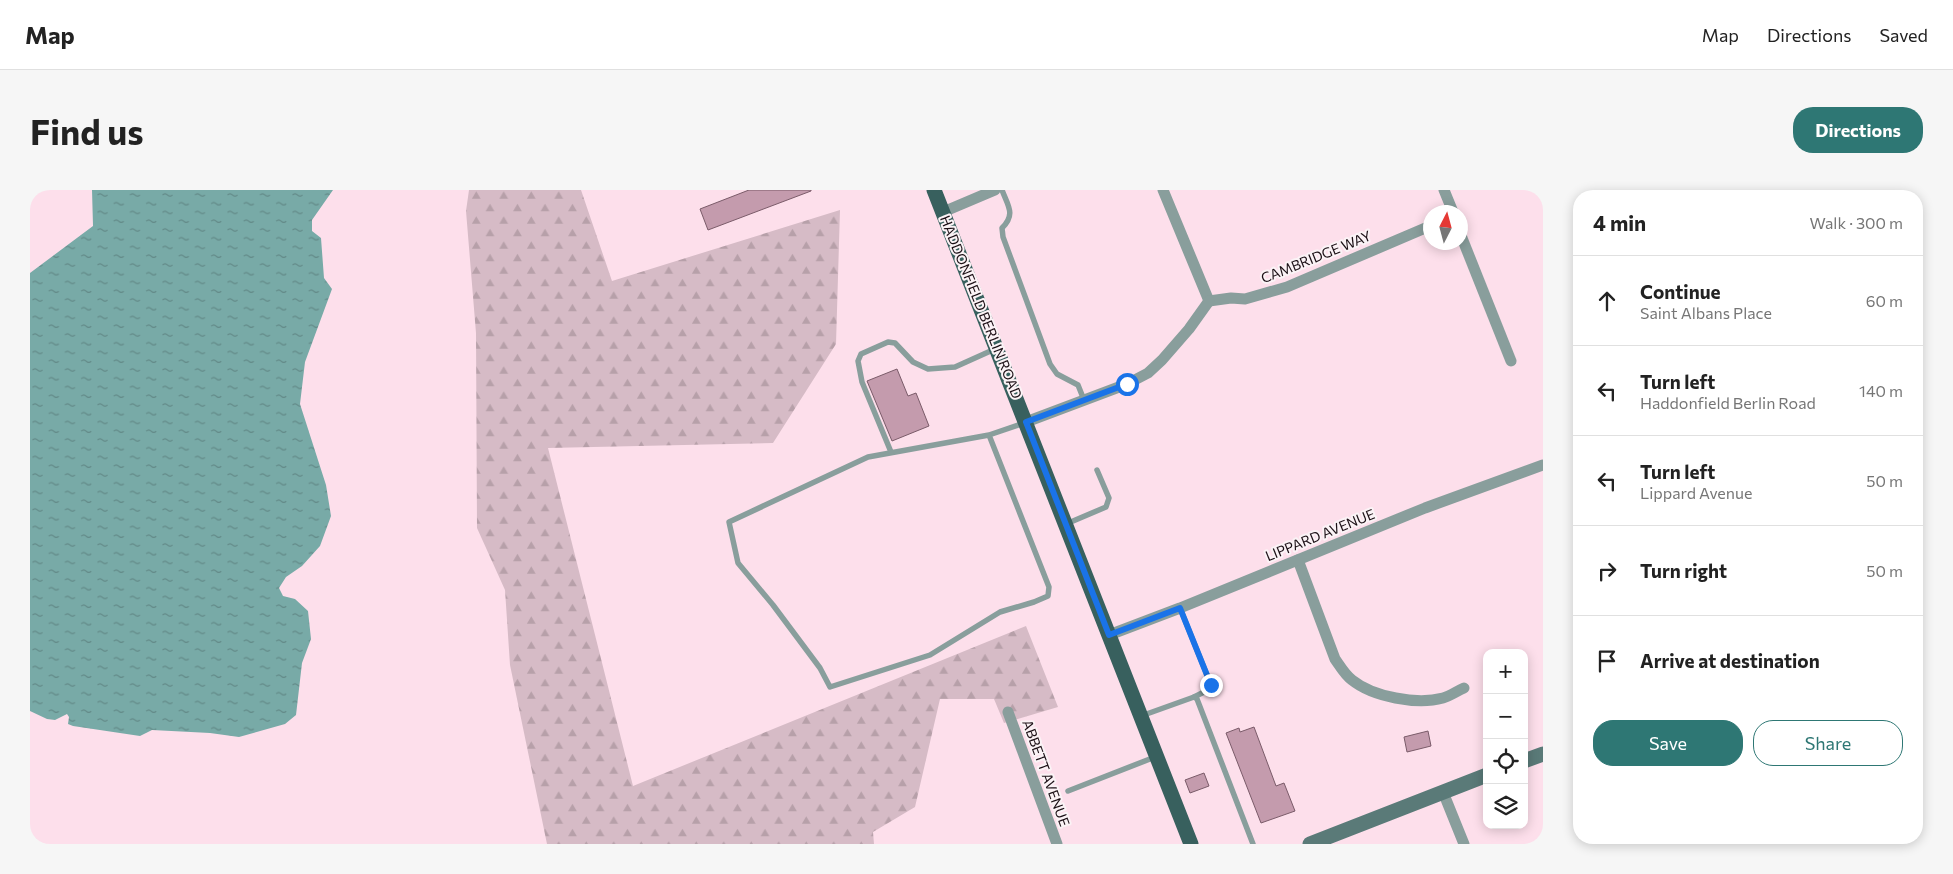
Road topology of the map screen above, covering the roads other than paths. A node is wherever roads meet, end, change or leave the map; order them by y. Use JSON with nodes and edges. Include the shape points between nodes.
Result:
{"nodes":[{"id":1,"x":934,"y":190,"type":"edge"},
{"id":2,"x":995,"y":190,"type":"edge"},
{"id":3,"x":1002,"y":190,"type":"edge"},
{"id":4,"x":1163,"y":190,"type":"edge"},
{"id":5,"x":1444,"y":190,"type":"edge"},
{"id":6,"x":1449,"y":205,"type":"edge"},
{"id":7,"x":943,"y":212,"type":"junction"},
{"id":8,"x":1423,"y":229,"type":"edge"},
{"id":9,"x":1467,"y":250,"type":"edge"},
{"id":10,"x":1209,"y":301,"type":"junction"},
{"id":11,"x":997,"y":348,"type":"junction"},
{"id":12,"x":1512,"y":360,"type":"dead end"},
{"id":13,"x":1084,"y":400,"type":"junction"},
{"id":14,"x":1026,"y":422,"type":"junction"},
{"id":15,"x":989,"y":435,"type":"junction"},
{"id":16,"x":891,"y":452,"type":"junction"},
{"id":17,"x":1543,"y":465,"type":"edge"},
{"id":18,"x":1097,"y":470,"type":"dead end"},
{"id":19,"x":1066,"y":524,"type":"junction"},
{"id":20,"x":1298,"y":560,"type":"junction"},
{"id":21,"x":1180,"y":608,"type":"junction"},
{"id":22,"x":1109,"y":635,"type":"junction"},
{"id":23,"x":1464,"y":688,"type":"dead end"},
{"id":24,"x":1194,"y":697,"type":"junction"},
{"id":25,"x":1008,"y":712,"type":"dead end"},
{"id":26,"x":1141,"y":716,"type":"junction"},
{"id":27,"x":1543,"y":754,"type":"edge"},
{"id":28,"x":1157,"y":757,"type":"junction"},
{"id":29,"x":1528,"y":760,"type":"edge"},
{"id":30,"x":1483,"y":777,"type":"edge"},
{"id":31,"x":1068,"y":791,"type":"dead end"},
{"id":32,"x":1443,"y":792,"type":"junction"},
{"id":33,"x":1327,"y":841,"type":"edge"},
{"id":34,"x":1057,"y":844,"type":"edge"},
{"id":35,"x":1191,"y":844,"type":"edge"},
{"id":36,"x":1252,"y":844,"type":"edge"},
{"id":37,"x":1310,"y":844,"type":"edge"},
{"id":38,"x":1464,"y":844,"type":"edge"}],
"edges":[{"from":1,"to":7,"type":"main road","name":"HADDONFIELD BERLIN ROAD"},
{"from":2,"to":7,"type":"street"},
{"from":3,"to":13,"type":"lane","via":[[1011,212],[1009,221],[1002,228],[1003,237],[1050,364],[1057,374],[1078,385]]},
{"from":4,"to":10,"type":"street"},
{"from":5,"to":6,"type":"street"},
{"from":7,"to":11,"type":"main road","name":"HADDONFIELD BERLIN ROAD"},
{"from":8,"to":10,"type":"street","name":"CAMBRIDGE WAY","via":[[1287,287],[1245,299]]},
{"from":9,"to":12,"type":"street"},
{"from":10,"to":13,"type":"street","via":[[1184,335],[1148,373]]},
{"from":11,"to":14,"type":"main road","name":"HADDONFIELD BERLIN ROAD"},
{"from":11,"to":16,"type":"lane","via":[[955,367],[928,369],[913,362],[895,343],[888,342],[861,354],[858,361],[862,382]]},
{"from":13,"to":14,"type":"street"},
{"from":14,"to":15,"type":"lane"},
{"from":14,"to":19,"type":"main road","name":"HADDONFIELD BERLIN ROAD"},
{"from":15,"to":16,"type":"lane"},
{"from":15,"to":16,"type":"lane","via":[[1048,587],[1048,596],[1000,612],[930,656],[830,687],[773,605],[738,564],[729,522],[851,464]]},
{"from":17,"to":20,"type":"street","name":"LIPPARD AVENUE","via":[[1425,508]]},
{"from":18,"to":19,"type":"lane","via":[[1109,498],[1106,507]]},
{"from":19,"to":22,"type":"main road","name":"HADDONFIELD BERLIN ROAD"},
{"from":20,"to":21,"type":"street","name":"LIPPARD AVENUE"},
{"from":20,"to":23,"type":"street","via":[[1335,659],[1352,680],[1387,696],[1408,700],[1444,698]]},
{"from":21,"to":22,"type":"street","name":"LIPPARD AVENUE"},
{"from":21,"to":24,"type":"lane","via":[[1211,685]]},
{"from":22,"to":26,"type":"main road","name":"HADDONFIELD BERLIN ROAD"},
{"from":24,"to":26,"type":"lane"},
{"from":24,"to":36,"type":"lane"},
{"from":25,"to":34,"type":"street","name":"ABBETT AVENUE"},
{"from":26,"to":28,"type":"main road","name":"HADDONFIELD BERLIN ROAD"},
{"from":27,"to":29,"type":"street"},
{"from":28,"to":31,"type":"lane"},
{"from":28,"to":35,"type":"main road","name":"HADDONFIELD BERLIN ROAD"},
{"from":30,"to":32,"type":"street"},
{"from":32,"to":33,"type":"street"},
{"from":32,"to":38,"type":"street"},
{"from":33,"to":37,"type":"street"}]}
